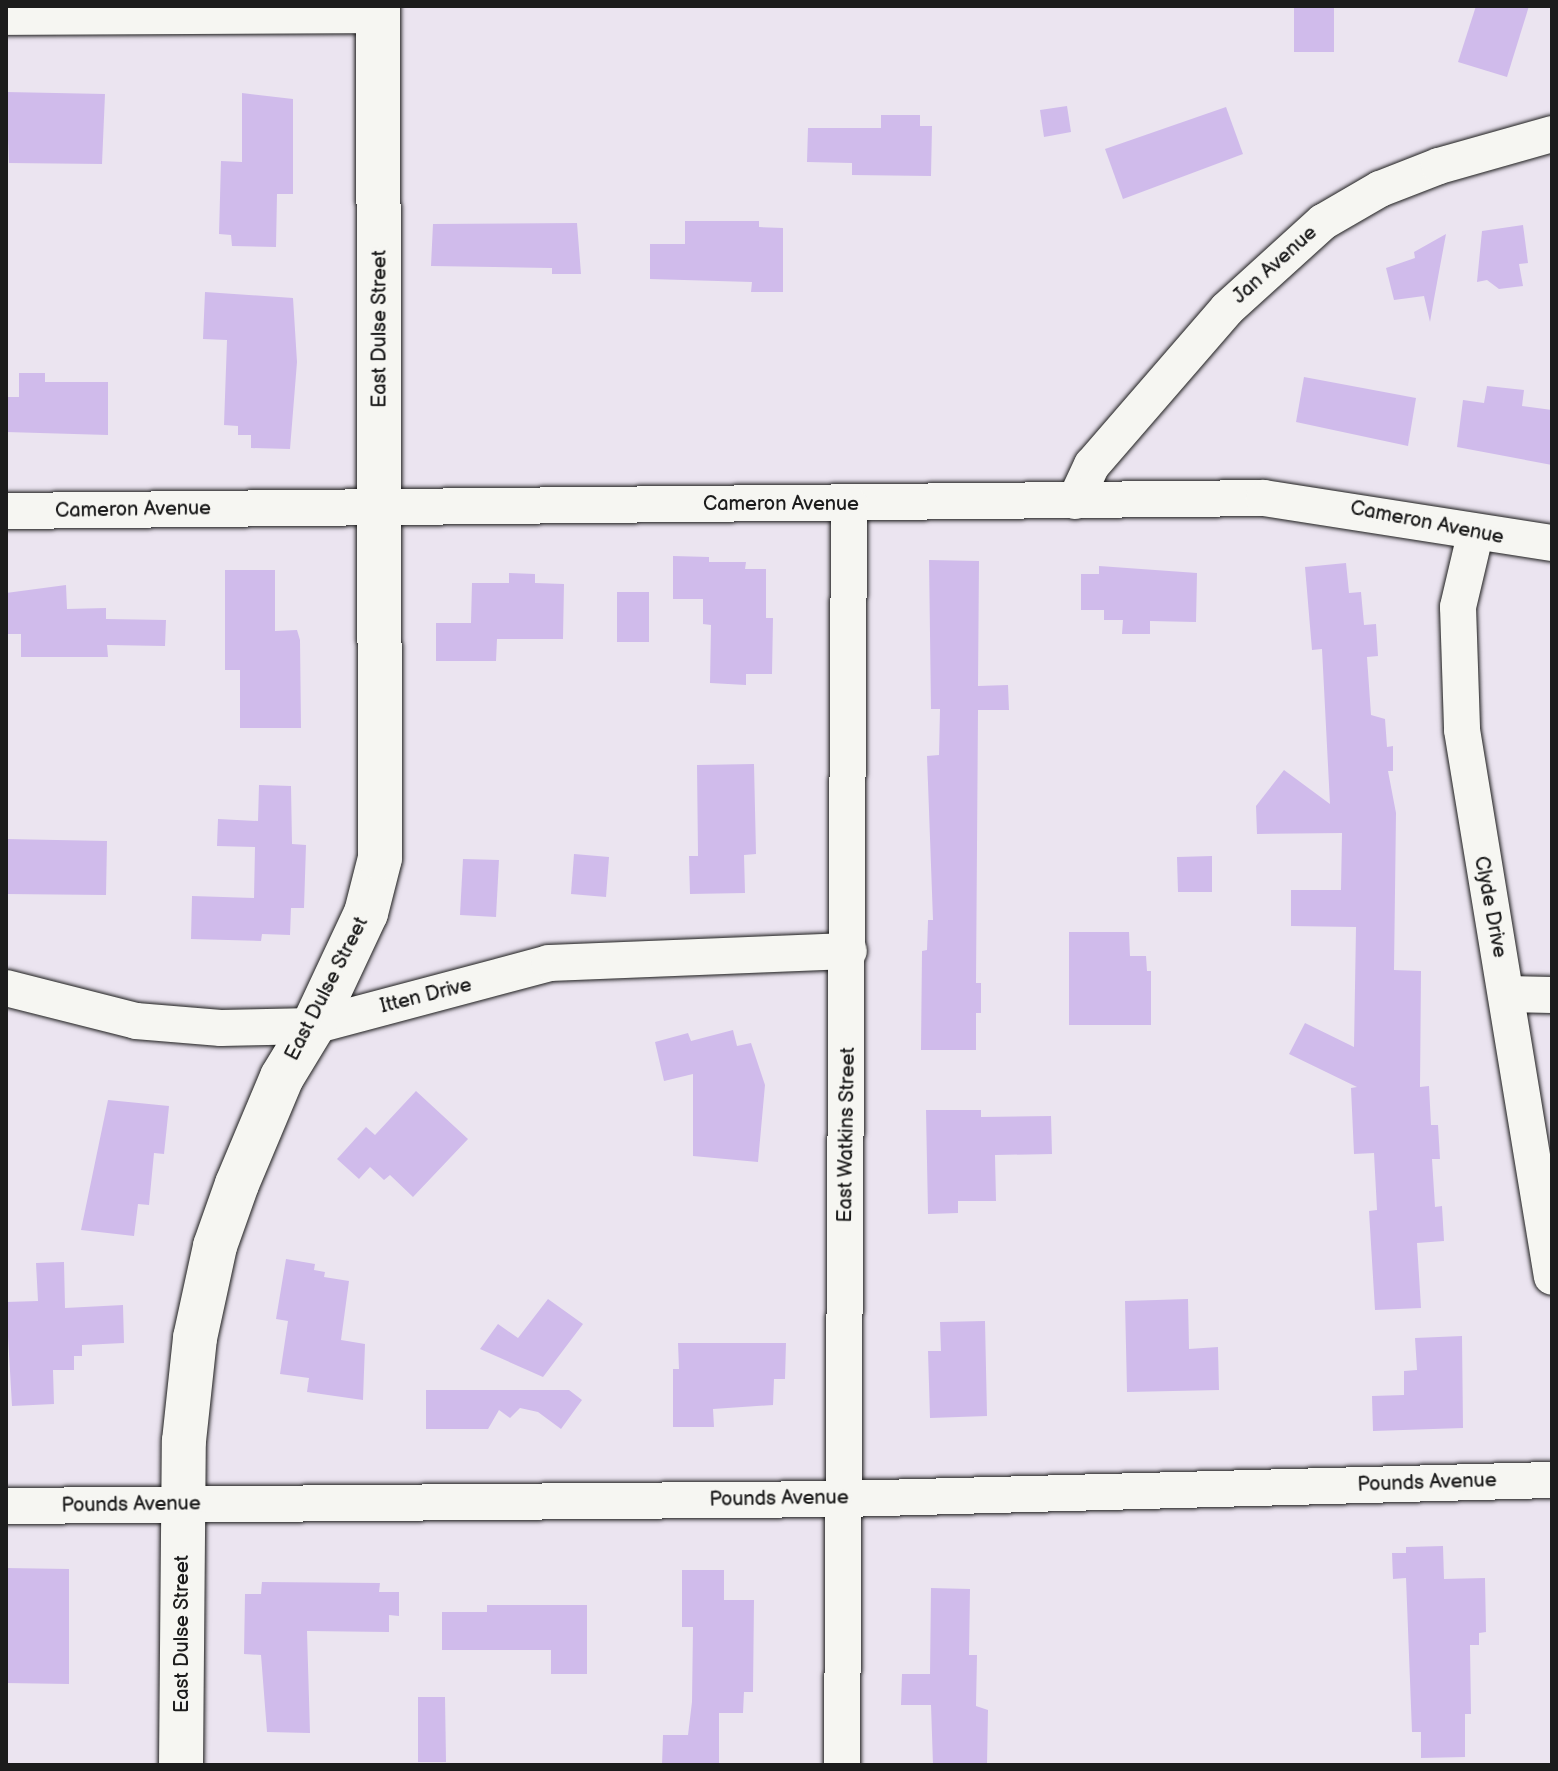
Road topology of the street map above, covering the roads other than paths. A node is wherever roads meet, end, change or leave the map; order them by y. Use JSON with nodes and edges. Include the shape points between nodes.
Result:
{"nodes":[{"id":1,"x":378,"y":11,"type":"edge"},
{"id":2,"x":6,"y":17,"type":"edge"},
{"id":3,"x":1552,"y":134,"type":"edge"},
{"id":4,"x":1075,"y":501,"type":"junction"},
{"id":5,"x":849,"y":504,"type":"junction"},
{"id":6,"x":380,"y":506,"type":"junction"},
{"id":7,"x":6,"y":511,"type":"edge"},
{"id":8,"x":1475,"y":535,"type":"junction"},
{"id":9,"x":1552,"y":543,"type":"edge"},
{"id":10,"x":849,"y":951,"type":"junction"},
{"id":11,"x":6,"y":988,"type":"edge"},
{"id":12,"x":1507,"y":994,"type":"junction"},
{"id":13,"x":1552,"y":995,"type":"edge"},
{"id":14,"x":313,"y":1026,"type":"junction"},
{"id":15,"x":1552,"y":1277,"type":"edge"},
{"id":16,"x":1552,"y":1480,"type":"edge"},
{"id":17,"x":844,"y":1499,"type":"junction"},
{"id":18,"x":183,"y":1505,"type":"junction"},
{"id":19,"x":6,"y":1506,"type":"edge"},
{"id":20,"x":181,"y":1765,"type":"edge"},
{"id":21,"x":842,"y":1765,"type":"edge"}],
"edges":[{"from":1,"to":2,"type":"street"},
{"from":1,"to":6,"type":"street","name":"East Dulse Street"},
{"from":3,"to":4,"type":"street","name":"Jan Avenue","via":[[1439,166],[1380,189],[1323,222],[1227,309],[1092,465]]},
{"from":4,"to":5,"type":"street","name":"Cameron Avenue"},
{"from":4,"to":8,"type":"street","name":"Cameron Avenue","via":[[1264,498],[1409,517]]},
{"from":5,"to":6,"type":"street","name":"Cameron Avenue"},
{"from":5,"to":10,"type":"street","name":"East Watkins Street"},
{"from":6,"to":7,"type":"street","name":"Cameron Avenue"},
{"from":6,"to":14,"type":"street","name":"East Dulse Street","via":[[380,858],[366,913]]},
{"from":8,"to":9,"type":"street","name":"Cameron Avenue"},
{"from":8,"to":12,"type":"street","name":"Clyde Drive","via":[[1458,607],[1462,730]]},
{"from":10,"to":14,"type":"street","name":"Itten Drive","via":[[549,963]]},
{"from":10,"to":17,"type":"street","name":"East Watkins Street"},
{"from":11,"to":14,"type":"street","name":"Itten Drive","via":[[136,1021],[221,1028]]},
{"from":12,"to":13,"type":"street"},
{"from":12,"to":15,"type":"street","name":"Clyde Drive"},
{"from":14,"to":18,"type":"street","name":"East Dulse Street","via":[[282,1077],[215,1246],[195,1338]]},
{"from":16,"to":17,"type":"street","name":"Pounds Avenue"},
{"from":17,"to":18,"type":"street","name":"Pounds Avenue"},
{"from":17,"to":21,"type":"street","name":"East Watkins Street"},
{"from":18,"to":19,"type":"street","name":"Pounds Avenue"},
{"from":18,"to":20,"type":"street","name":"East Dulse Street"}]}
